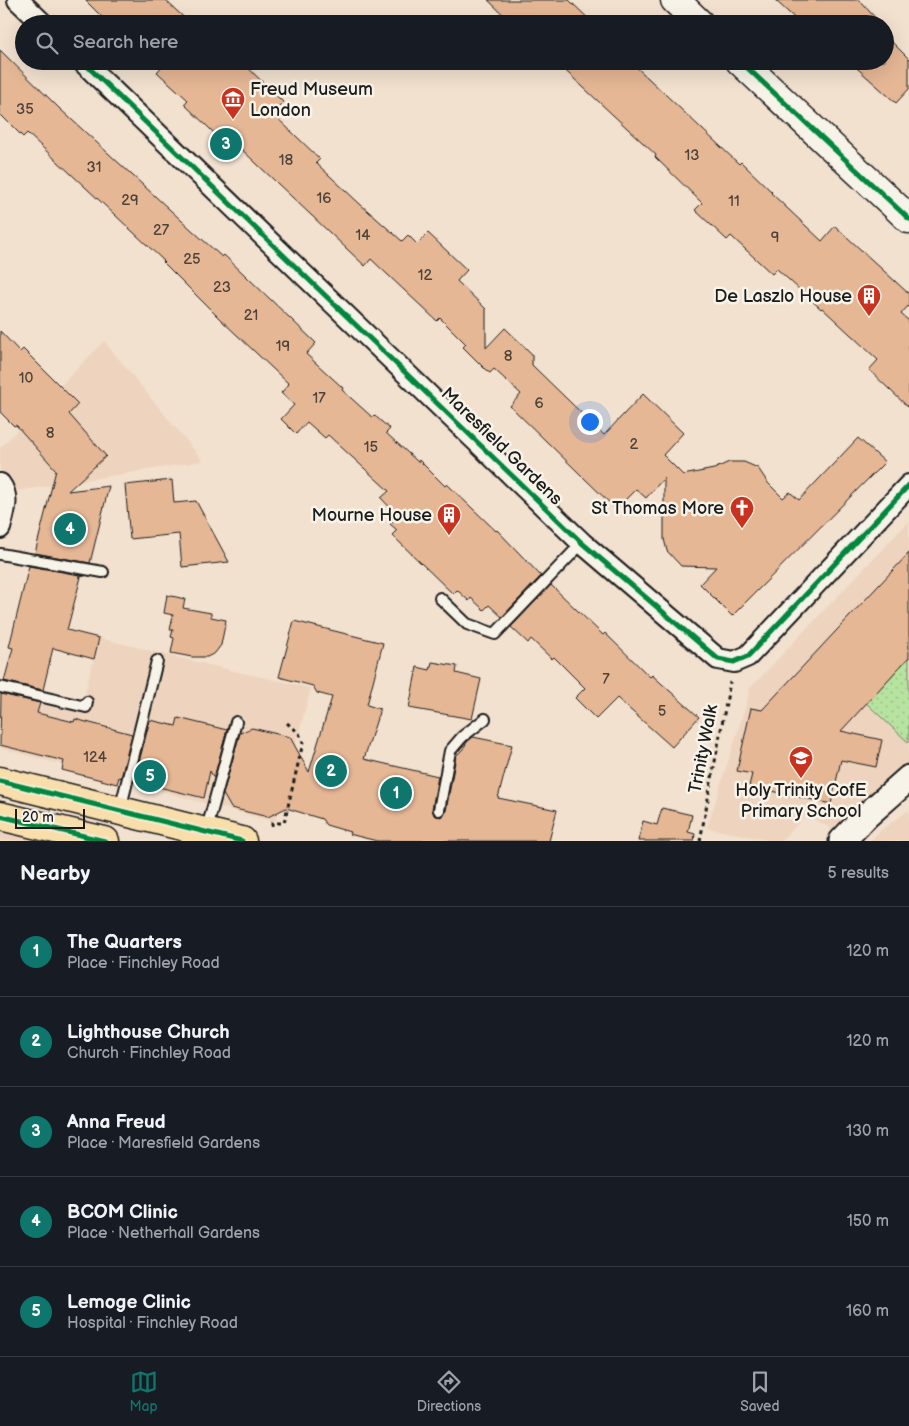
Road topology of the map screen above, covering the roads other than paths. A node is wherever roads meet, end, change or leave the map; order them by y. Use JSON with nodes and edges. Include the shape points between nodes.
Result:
{"nodes":[{"id":1,"x":18,"y":0,"type":"edge"},
{"id":2,"x":675,"y":0,"type":"edge"},
{"id":3,"x":34,"y":15,"type":"edge"},
{"id":4,"x":691,"y":15,"type":"edge"},
{"id":5,"x":91,"y":70,"type":"edge"},
{"id":6,"x":750,"y":70,"type":"edge"},
{"id":7,"x":909,"y":219,"type":"edge"},
{"id":8,"x":0,"y":484,"type":"edge"},
{"id":9,"x":909,"y":485,"type":"edge"},
{"id":10,"x":0,"y":528,"type":"edge"},
{"id":11,"x":582,"y":542,"type":"junction"},
{"id":12,"x":0,"y":554,"type":"edge"},
{"id":13,"x":103,"y":572,"type":"dead end"},
{"id":14,"x":440,"y":598,"type":"dead end"},
{"id":15,"x":157,"y":661,"type":"dead end"},
{"id":16,"x":0,"y":687,"type":"edge"},
{"id":17,"x":87,"y":702,"type":"dead end"},
{"id":18,"x":485,"y":719,"type":"dead end"},
{"id":19,"x":236,"y":722,"type":"dead end"},
{"id":20,"x":909,"y":778,"type":"edge"},
{"id":21,"x":0,"y":781,"type":"edge"},
{"id":22,"x":439,"y":810,"type":"dead end"},
{"id":23,"x":119,"y":811,"type":"junction"},
{"id":24,"x":0,"y":816,"type":"edge"},
{"id":25,"x":206,"y":832,"type":"junction"},
{"id":26,"x":105,"y":841,"type":"edge"},
{"id":27,"x":242,"y":841,"type":"edge"},
{"id":28,"x":842,"y":841,"type":"edge"}],
"edges":[{"from":1,"to":3,"type":"street"},
{"from":2,"to":4,"type":"main road"},
{"from":5,"to":11,"type":"street","name":"Maresfield Gardens"},
{"from":6,"to":7,"type":"main road"},
{"from":8,"to":10,"type":"street","via":[[6,504]]},
{"from":9,"to":11,"type":"street","name":"Maresfield Gardens","via":[[748,656],[734,662],[718,659]]},
{"from":11,"to":14,"type":"lane","via":[[495,634],[467,624]]},
{"from":12,"to":13,"type":"lane"},
{"from":15,"to":23,"type":"lane"},
{"from":16,"to":17,"type":"lane","via":[[86,707]]},
{"from":18,"to":22,"type":"lane","via":[[450,751]]},
{"from":19,"to":25,"type":"lane"},
{"from":20,"to":28,"type":"street"},
{"from":21,"to":23,"type":"highway"},
{"from":23,"to":25,"type":"highway"},
{"from":24,"to":26,"type":"highway"},
{"from":25,"to":27,"type":"highway"}]}
